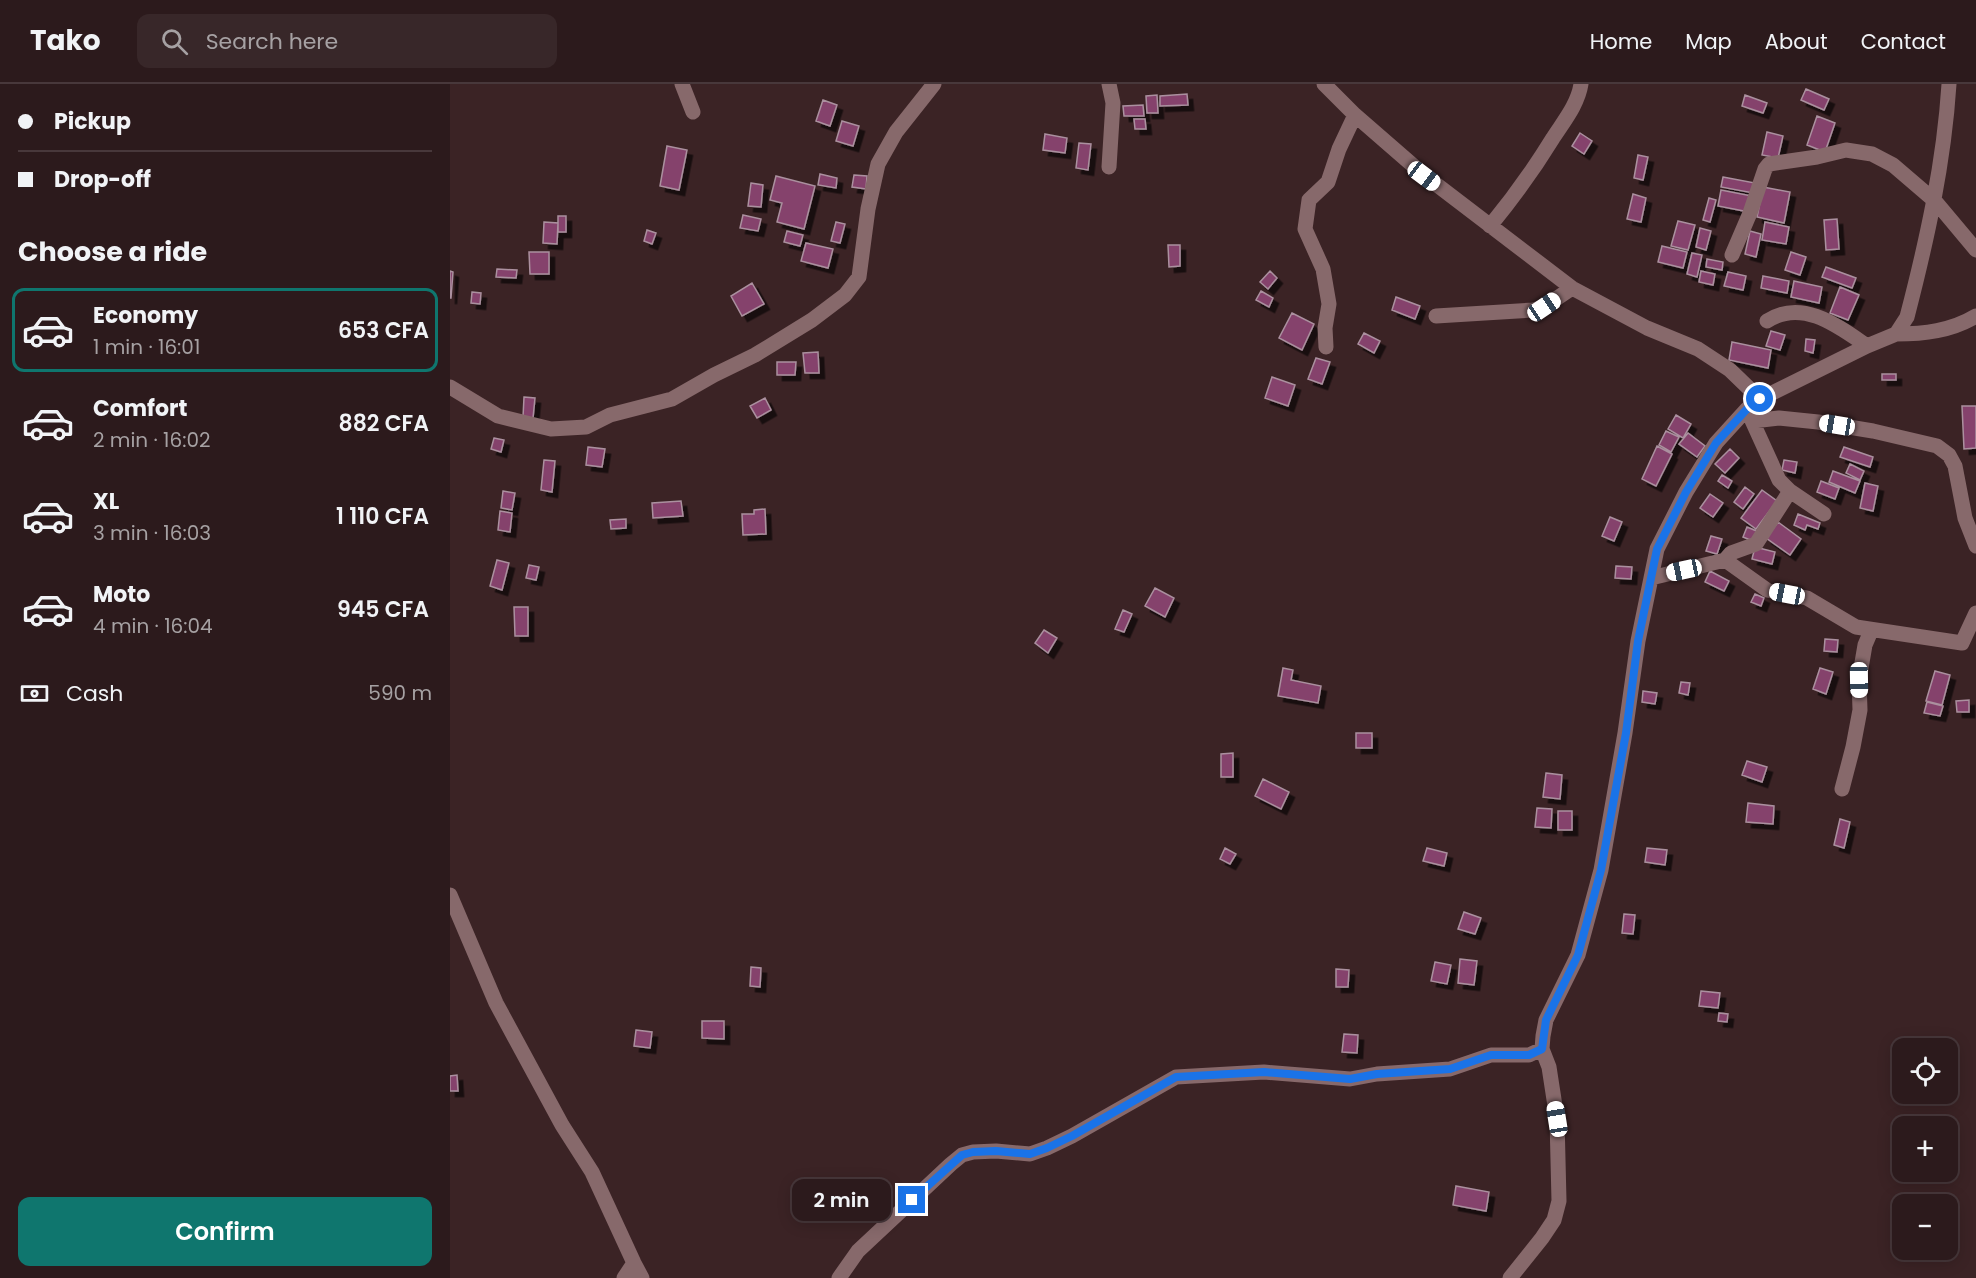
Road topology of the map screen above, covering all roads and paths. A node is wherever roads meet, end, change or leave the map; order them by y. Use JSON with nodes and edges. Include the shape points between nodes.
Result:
{"nodes":[{"id":1,"x":682,"y":84,"type":"edge"},
{"id":2,"x":934,"y":84,"type":"edge"},
{"id":3,"x":1109,"y":84,"type":"edge"},
{"id":4,"x":1324,"y":84,"type":"edge"},
{"id":5,"x":1581,"y":84,"type":"edge"},
{"id":6,"x":1949,"y":84,"type":"edge"},
{"id":7,"x":693,"y":112,"type":"dead end"},
{"id":8,"x":1355,"y":115,"type":"junction"},
{"id":9,"x":1109,"y":167,"type":"dead end"},
{"id":10,"x":1935,"y":201,"type":"junction"},
{"id":11,"x":1490,"y":226,"type":"junction"},
{"id":12,"x":1976,"y":250,"type":"edge"},
{"id":13,"x":1732,"y":255,"type":"dead end"},
{"id":14,"x":1572,"y":288,"type":"junction"},
{"id":15,"x":1436,"y":316,"type":"dead end"},
{"id":16,"x":1976,"y":316,"type":"edge"},
{"id":17,"x":1767,"y":321,"type":"dead end"},
{"id":18,"x":1896,"y":334,"type":"junction"},
{"id":19,"x":1326,"y":346,"type":"dead end"},
{"id":20,"x":1867,"y":346,"type":"junction"},
{"id":21,"x":450,"y":387,"type":"edge"},
{"id":22,"x":1760,"y":399,"type":"junction"},
{"id":23,"x":1750,"y":415,"type":"junction"},
{"id":24,"x":1790,"y":491,"type":"junction"},
{"id":25,"x":1824,"y":514,"type":"dead end"},
{"id":26,"x":1976,"y":546,"type":"edge"},
{"id":27,"x":1725,"y":560,"type":"junction"},
{"id":28,"x":1651,"y":578,"type":"junction"},
{"id":29,"x":1976,"y":614,"type":"edge"},
{"id":30,"x":1871,"y":631,"type":"junction"},
{"id":31,"x":1842,"y":789,"type":"dead end"},
{"id":32,"x":450,"y":895,"type":"edge"},
{"id":33,"x":1542,"y":1049,"type":"junction"},
{"id":34,"x":634,"y":1263,"type":"junction"},
{"id":35,"x":624,"y":1278,"type":"edge"},
{"id":36,"x":642,"y":1278,"type":"edge"},
{"id":37,"x":839,"y":1278,"type":"edge"},
{"id":38,"x":1510,"y":1278,"type":"edge"}],
"edges":[{"from":1,"to":7,"type":"street"},
{"from":2,"to":21,"type":"street","via":[[896,132],[878,164],[859,277],[845,295],[812,320],[672,399],[610,415],[586,427],[551,429],[498,416]]},
{"from":3,"to":9,"type":"street","via":[[1113,103]]},
{"from":4,"to":8,"type":"street"},
{"from":5,"to":11,"type":"street","via":[[1571,112],[1520,189]]},
{"from":6,"to":10,"type":"street"},
{"from":8,"to":11,"type":"street","via":[[1424,176]]},
{"from":8,"to":19,"type":"street","via":[[1328,182],[1309,200],[1305,229],[1323,269],[1329,304]]},
{"from":10,"to":12,"type":"street"},
{"from":10,"to":13,"type":"street","via":[[1893,165],[1872,154],[1846,150],[1769,164]]},
{"from":10,"to":18,"type":"street","via":[[1906,317]]},
{"from":11,"to":14,"type":"street"},
{"from":14,"to":15,"type":"street","via":[[1533,310]]},
{"from":14,"to":22,"type":"street","via":[[1647,328],[1698,349],[1730,370]]},
{"from":16,"to":18,"type":"street","via":[[1946,329]]},
{"from":17,"to":20,"type":"street","via":[[1787,312],[1816,316]]},
{"from":18,"to":20,"type":"street"},
{"from":20,"to":22,"type":"street"},
{"from":22,"to":23,"type":"street"},
{"from":23,"to":24,"type":"street","via":[[1779,480]]},
{"from":23,"to":26,"type":"street","via":[[1873,430],[1937,446],[1955,466],[1965,518]]},
{"from":23,"to":28,"type":"street","via":[[1716,443],[1686,492],[1657,549]]},
{"from":24,"to":25,"type":"street"},
{"from":24,"to":27,"type":"street","via":[[1756,544],[1731,553]]},
{"from":27,"to":28,"type":"street"},
{"from":27,"to":30,"type":"street","via":[[1767,590],[1807,598],[1856,627]]},
{"from":28,"to":33,"type":"street","via":[[1601,870],[1578,955],[1546,1020]]},
{"from":29,"to":30,"type":"street","via":[[1962,643]]},
{"from":30,"to":31,"type":"street","via":[[1859,680],[1860,710]]},
{"from":32,"to":34,"type":"street","via":[[496,1003],[592,1172]]},
{"from":33,"to":37,"type":"street","via":[[1529,1055],[1491,1055],[1450,1069],[1350,1079],[1264,1072],[1176,1077],[1047,1148],[1030,1154],[996,1151],[962,1155],[858,1251]]},
{"from":33,"to":38,"type":"street","via":[[1549,1067],[1557,1119],[1559,1201],[1554,1220]]},
{"from":34,"to":35,"type":"street"},
{"from":34,"to":36,"type":"street"}]}
